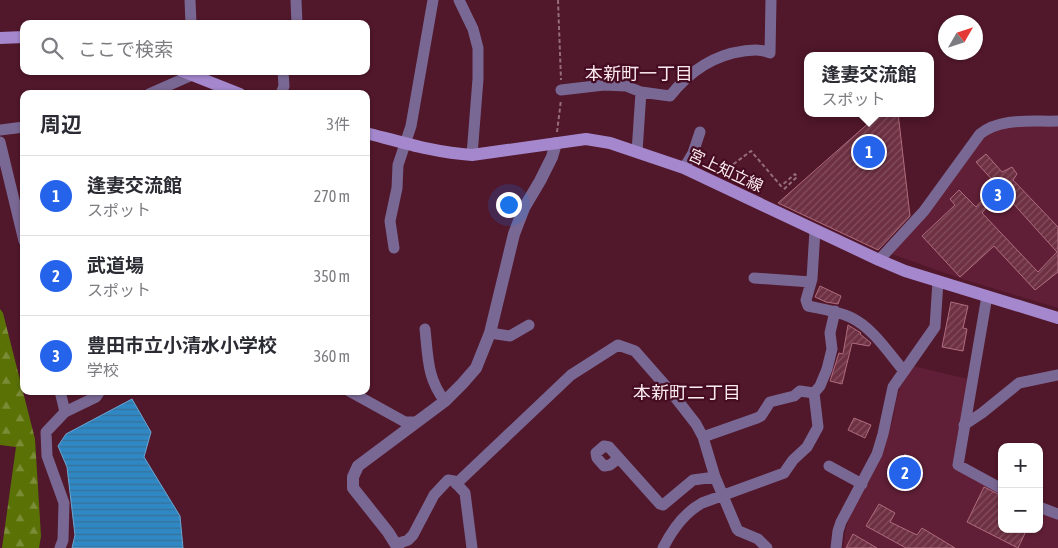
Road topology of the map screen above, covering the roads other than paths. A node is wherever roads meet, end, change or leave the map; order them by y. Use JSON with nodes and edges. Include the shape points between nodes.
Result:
{"nodes":[{"id":1,"x":190,"y":0,"type":"edge"},
{"id":2,"x":296,"y":0,"type":"edge"},
{"id":3,"x":433,"y":0,"type":"edge"},
{"id":4,"x":459,"y":0,"type":"edge"},
{"id":5,"x":771,"y":0,"type":"edge"},
{"id":6,"x":191,"y":20,"type":"edge"},
{"id":7,"x":297,"y":20,"type":"edge"},
{"id":8,"x":20,"y":37,"type":"edge"},
{"id":9,"x":0,"y":38,"type":"edge"},
{"id":10,"x":183,"y":75,"type":"edge"},
{"id":11,"x":195,"y":75,"type":"edge"},
{"id":12,"x":283,"y":75,"type":"edge"},
{"id":13,"x":156,"y":90,"type":"edge"},
{"id":14,"x":231,"y":90,"type":"edge"},
{"id":15,"x":282,"y":90,"type":"edge"},
{"id":16,"x":562,"y":90,"type":"road end"},
{"id":17,"x":641,"y":92,"type":"junction"},
{"id":18,"x":1058,"y":121,"type":"edge"},
{"id":19,"x":20,"y":128,"type":"edge"},
{"id":20,"x":0,"y":130,"type":"edge"},
{"id":21,"x":700,"y":132,"type":"dead end"},
{"id":22,"x":370,"y":134,"type":"edge"},
{"id":23,"x":0,"y":142,"type":"edge"},
{"id":24,"x":406,"y":143,"type":"junction"},
{"id":25,"x":556,"y":143,"type":"junction"},
{"id":26,"x":637,"y":152,"type":"junction"},
{"id":27,"x":472,"y":155,"type":"junction"},
{"id":28,"x":684,"y":168,"type":"junction"},
{"id":29,"x":20,"y":224,"type":"edge"},
{"id":30,"x":815,"y":230,"type":"junction"},
{"id":31,"x":394,"y":248,"type":"dead end"},
{"id":32,"x":879,"y":260,"type":"junction"},
{"id":33,"x":754,"y":278,"type":"dead end"},
{"id":34,"x":811,"y":282,"type":"junction"},
{"id":35,"x":938,"y":282,"type":"junction"},
{"id":36,"x":986,"y":296,"type":"junction"},
{"id":37,"x":835,"y":311,"type":"junction"},
{"id":38,"x":1058,"y":318,"type":"edge"},
{"id":39,"x":529,"y":325,"type":"dead end"},
{"id":40,"x":425,"y":329,"type":"dead end"},
{"id":41,"x":490,"y":333,"type":"junction"},
{"id":42,"x":903,"y":370,"type":"junction"},
{"id":43,"x":1058,"y":375,"type":"edge"},
{"id":44,"x":814,"y":393,"type":"junction"},
{"id":45,"x":61,"y":395,"type":"edge"},
{"id":46,"x":98,"y":395,"type":"edge"},
{"id":47,"x":356,"y":395,"type":"edge"},
{"id":48,"x":445,"y":401,"type":"junction"},
{"id":49,"x":65,"y":412,"type":"junction"},
{"id":50,"x":416,"y":422,"type":"junction"},
{"id":51,"x":964,"y":425,"type":"junction"},
{"id":52,"x":702,"y":437,"type":"junction"},
{"id":53,"x":618,"y":458,"type":"dead end"},
{"id":54,"x":829,"y":466,"type":"dead end"},
{"id":55,"x":715,"y":477,"type":"junction"},
{"id":56,"x":456,"y":484,"type":"junction"},
{"id":57,"x":862,"y":484,"type":"junction"},
{"id":58,"x":1000,"y":488,"type":"edge"},
{"id":59,"x":724,"y":496,"type":"junction"},
{"id":60,"x":1043,"y":508,"type":"edge"},
{"id":61,"x":1058,"y":514,"type":"edge"},
{"id":62,"x":398,"y":546,"type":"edge"},
{"id":63,"x":60,"y":548,"type":"edge"},
{"id":64,"x":472,"y":548,"type":"edge"},
{"id":65,"x":662,"y":548,"type":"edge"},
{"id":66,"x":767,"y":548,"type":"edge"},
{"id":67,"x":836,"y":548,"type":"edge"}],
"edges":[{"from":1,"to":6,"type":"street"},
{"from":2,"to":7,"type":"street"},
{"from":3,"to":24,"type":"street"},
{"from":4,"to":27,"type":"street","via":[[478,48]]},
{"from":5,"to":17,"type":"street","via":[[770,53],[762,49],[717,57],[684,80],[670,96]]},
{"from":8,"to":9,"type":"main road"},
{"from":10,"to":13,"type":"street"},
{"from":11,"to":14,"type":"main road"},
{"from":12,"to":15,"type":"street"},
{"from":16,"to":17,"type":"street","via":[[604,85],[626,86]]},
{"from":17,"to":26,"type":"street"},
{"from":18,"to":32,"type":"street","via":[[1002,123],[988,127],[924,211]]},
{"from":19,"to":20,"type":"street"},
{"from":21,"to":28,"type":"street"},
{"from":22,"to":24,"type":"main road","name":"宮上知立線"},
{"from":23,"to":29,"type":"street"},
{"from":24,"to":27,"type":"main road","name":"宮上知立線"},
{"from":24,"to":31,"type":"street","via":[[398,166],[390,221]]},
{"from":25,"to":26,"type":"main road","name":"宮上知立線","via":[[586,139]]},
{"from":25,"to":27,"type":"main road","name":"宮上知立線"},
{"from":25,"to":41,"type":"street","via":[[514,234]]},
{"from":26,"to":28,"type":"main road","name":"宮上知立線"},
{"from":28,"to":30,"type":"main road","name":"宮上知立線"},
{"from":30,"to":32,"type":"main road","name":"宮上知立線"},
{"from":30,"to":34,"type":"street"},
{"from":32,"to":35,"type":"main road","name":"宮上知立線"},
{"from":33,"to":34,"type":"street"},
{"from":34,"to":37,"type":"street","via":[[806,300],[808,306]]},
{"from":35,"to":36,"type":"main road","name":"宮上知立線"},
{"from":35,"to":42,"type":"street","via":[[935,327]]},
{"from":36,"to":38,"type":"main road","name":"宮上知立線"},
{"from":36,"to":51,"type":"street"},
{"from":37,"to":42,"type":"street","via":[[864,326]]},
{"from":37,"to":44,"type":"street","via":[[827,369]]},
{"from":39,"to":41,"type":"street","via":[[510,336]]},
{"from":40,"to":48,"type":"street","via":[[432,381]]},
{"from":41,"to":48,"type":"street","via":[[476,368]]},
{"from":42,"to":57,"type":"street","via":[[893,387],[877,454]]},
{"from":43,"to":51,"type":"street","via":[[1018,383]]},
{"from":44,"to":52,"type":"street","via":[[800,391],[794,396],[770,402],[761,416]]},
{"from":44,"to":59,"type":"street","via":[[818,427],[807,447],[784,473]]},
{"from":45,"to":49,"type":"street"},
{"from":46,"to":49,"type":"street"},
{"from":47,"to":50,"type":"street","via":[[405,422]]},
{"from":48,"to":50,"type":"street"},
{"from":49,"to":63,"type":"street","via":[[46,432],[47,456],[64,503]]},
{"from":50,"to":62,"type":"street","via":[[358,466],[353,477],[353,488]]},
{"from":51,"to":58,"type":"street","via":[[958,465]]},
{"from":52,"to":55,"type":"street"},
{"from":52,"to":56,"type":"street","via":[[696,424],[635,351],[618,346],[571,375]]},
{"from":53,"to":55,"type":"street","via":[[663,505],[693,480]]},
{"from":54,"to":57,"type":"street"},
{"from":55,"to":59,"type":"street"},
{"from":56,"to":62,"type":"street","via":[[448,480],[434,495],[413,534]]},
{"from":56,"to":64,"type":"street","via":[[465,493]]},
{"from":57,"to":67,"type":"street","via":[[841,522]]},
{"from":59,"to":65,"type":"street","via":[[692,508]]},
{"from":59,"to":66,"type":"street","via":[[739,531]]},
{"from":60,"to":61,"type":"street"}]}
